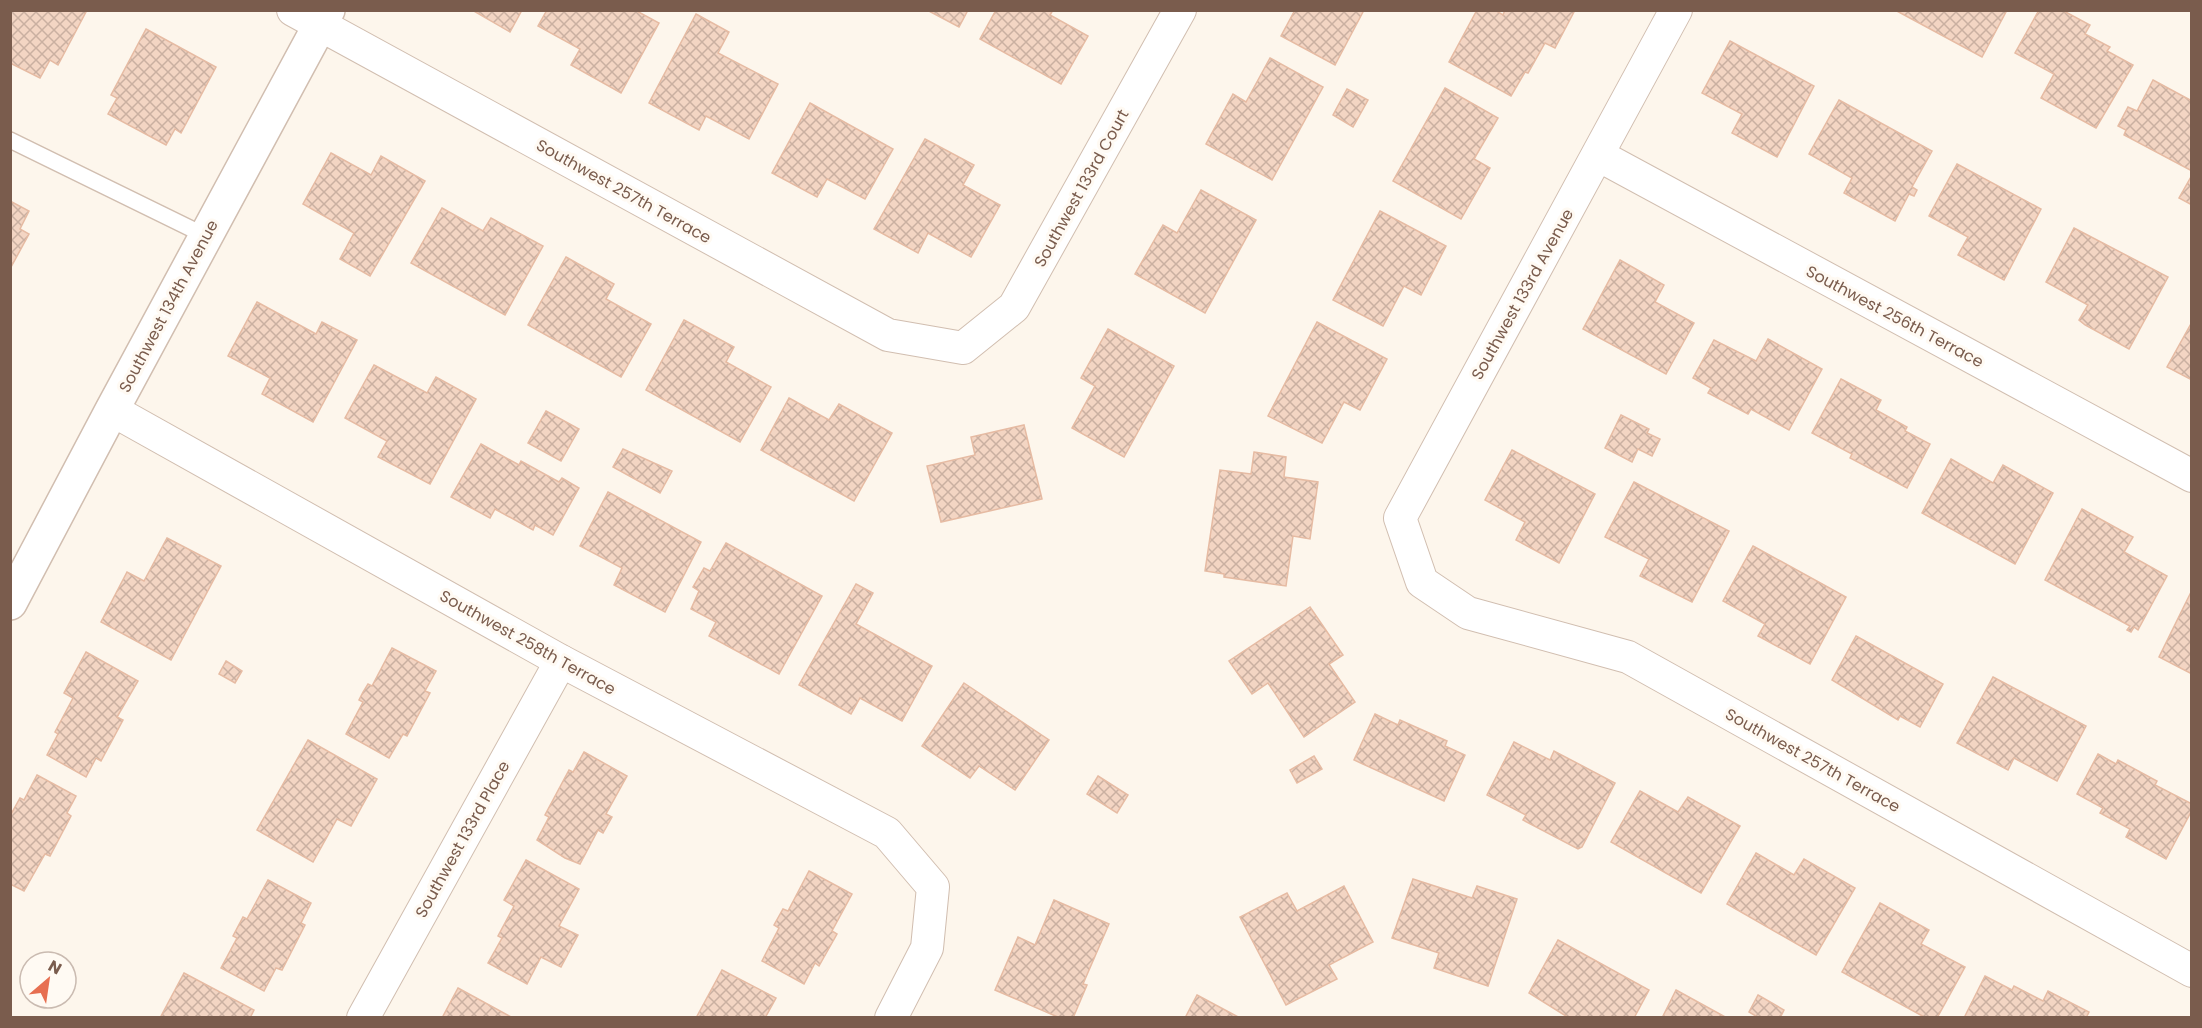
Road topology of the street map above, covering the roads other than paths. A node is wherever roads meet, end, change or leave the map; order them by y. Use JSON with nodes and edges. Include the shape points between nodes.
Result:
{"nodes":[{"id":1,"x":1180,"y":10,"type":"edge"},
{"id":2,"x":1676,"y":10,"type":"edge"},
{"id":3,"x":314,"y":15,"type":"edge"},
{"id":4,"x":10,"y":140,"type":"edge"},
{"id":5,"x":1598,"y":155,"type":"junction"},
{"id":6,"x":206,"y":236,"type":"junction"},
{"id":7,"x":963,"y":348,"type":"joint"},
{"id":8,"x":112,"y":410,"type":"junction"},
{"id":9,"x":2192,"y":476,"type":"edge"},
{"id":10,"x":1422,"y":582,"type":"joint"},
{"id":11,"x":10,"y":603,"type":"edge"},
{"id":12,"x":561,"y":661,"type":"junction"},
{"id":13,"x":2192,"y":971,"type":"edge"},
{"id":14,"x":363,"y":1017,"type":"edge"},
{"id":15,"x":891,"y":1017,"type":"edge"}],
"edges":[{"from":1,"to":7,"type":"street","name":"Southwest 133rd Court","via":[[1014,308]]},
{"from":2,"to":5,"type":"street","name":"Southwest 133rd Avenue"},
{"from":3,"to":6,"type":"street","name":"Southwest 134th Avenue"},
{"from":3,"to":7,"type":"street","name":"Southwest 257th Terrace","via":[[888,335]]},
{"from":4,"to":6,"type":"lane"},
{"from":5,"to":9,"type":"street","name":"Southwest 256th Terrace"},
{"from":5,"to":10,"type":"street","name":"Southwest 133rd Avenue","via":[[1400,518]]},
{"from":6,"to":8,"type":"street","name":"Southwest 134th Avenue"},
{"from":8,"to":11,"type":"street","name":"Southwest 134th Avenue"},
{"from":8,"to":12,"type":"street","name":"Southwest 258th Terrace"},
{"from":10,"to":13,"type":"street","name":"Southwest 257th Terrace","via":[[1468,614],[1628,657]]},
{"from":12,"to":14,"type":"street","name":"Southwest 133rd Place"},
{"from":12,"to":15,"type":"street","name":"Southwest 258th Terrace","via":[[887,832],[933,887],[927,948]]}]}
